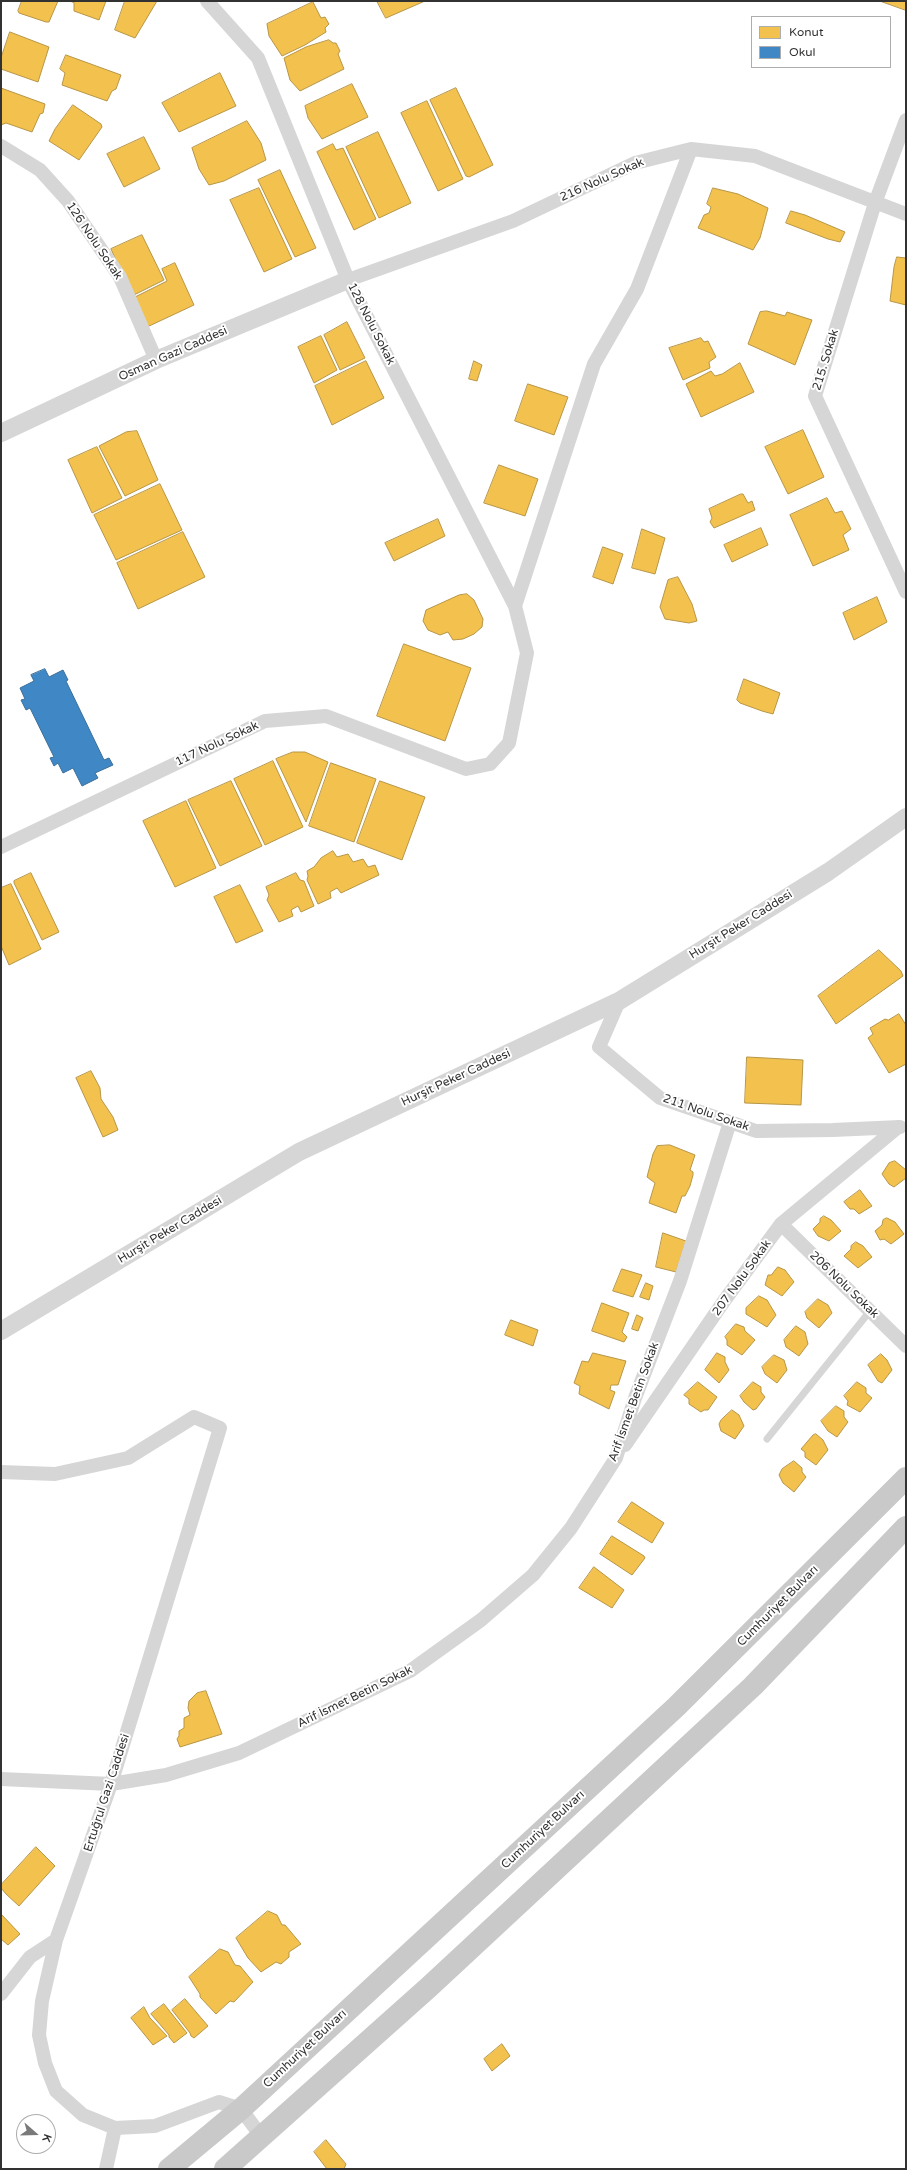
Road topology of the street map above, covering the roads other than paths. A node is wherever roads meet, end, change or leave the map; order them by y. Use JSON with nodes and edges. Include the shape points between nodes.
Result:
{"nodes":[{"id":1,"x":207,"y":1,"type":"edge"},
{"id":2,"x":906,"y":120,"type":"edge"},
{"id":3,"x":1,"y":146,"type":"edge"},
{"id":4,"x":691,"y":149,"type":"junction"},
{"id":5,"x":875,"y":203,"type":"junction"},
{"id":6,"x":906,"y":214,"type":"edge"},
{"id":7,"x":348,"y":280,"type":"junction"},
{"id":8,"x":156,"y":360,"type":"junction"},
{"id":9,"x":1,"y":433,"type":"edge"},
{"id":10,"x":906,"y":592,"type":"edge"},
{"id":11,"x":515,"y":606,"type":"junction"},
{"id":12,"x":526,"y":653,"type":"joint"},
{"id":13,"x":906,"y":817,"type":"edge"},
{"id":14,"x":1,"y":847,"type":"edge"},
{"id":15,"x":619,"y":1001,"type":"junction"},
{"id":16,"x":730,"y":1122,"type":"junction"},
{"id":17,"x":902,"y":1126,"type":"edge"},
{"id":18,"x":781,"y":1224,"type":"junction"},
{"id":19,"x":870,"y":1311,"type":"junction"},
{"id":20,"x":1,"y":1331,"type":"edge"},
{"id":21,"x":906,"y":1346,"type":"edge"},
{"id":22,"x":767,"y":1439,"type":"dead end"},
{"id":23,"x":616,"y":1458,"type":"junction"},
{"id":24,"x":1,"y":1472,"type":"edge"},
{"id":25,"x":906,"y":1478,"type":"edge"},
{"id":26,"x":906,"y":1527,"type":"edge"},
{"id":27,"x":1,"y":1779,"type":"edge"},
{"id":28,"x":111,"y":1784,"type":"junction"},
{"id":29,"x":56,"y":1940,"type":"junction"},
{"id":30,"x":1,"y":1994,"type":"edge"},
{"id":31,"x":241,"y":2109,"type":"junction"},
{"id":32,"x":115,"y":2128,"type":"junction"},
{"id":33,"x":262,"y":2136,"type":"junction"},
{"id":34,"x":106,"y":2169,"type":"edge"},
{"id":35,"x":169,"y":2169,"type":"edge"},
{"id":36,"x":224,"y":2169,"type":"edge"}],
"edges":[{"from":1,"to":7,"type":"street","name":"128 Nolu Sokak","via":[[258,58]]},
{"from":2,"to":5,"type":"street","name":"215. Sokak"},
{"from":3,"to":8,"type":"street","name":"126 Nolu Sokak","via":[[40,170],[68,201],[120,277]]},
{"from":4,"to":5,"type":"street","name":"216 Nolu Sokak","via":[[755,156]]},
{"from":4,"to":7,"type":"street","name":"216 Nolu Sokak","via":[[635,163],[513,221]]},
{"from":4,"to":11,"type":"street","via":[[637,289],[594,364]]},
{"from":5,"to":6,"type":"street","name":"216 Nolu Sokak"},
{"from":5,"to":10,"type":"street","name":"215. Sokak","via":[[815,396]]},
{"from":7,"to":8,"type":"street","name":"Osman Gazi Caddesi"},
{"from":7,"to":11,"type":"street","name":"128 Nolu Sokak"},
{"from":8,"to":9,"type":"street","name":"Osman Gazi Caddesi"},
{"from":11,"to":12,"type":"street","name":"128 Nolu Sokak"},
{"from":12,"to":14,"type":"street","name":"117 Nolu Sokak","via":[[509,743],[490,764],[466,769],[326,716],[266,721]]},
{"from":13,"to":15,"type":"street","name":"Hurşit Peker Caddesi","via":[[828,872]]},
{"from":15,"to":16,"type":"street","name":"211 Nolu Sokak","via":[[599,1047],[660,1098]]},
{"from":15,"to":20,"type":"street","name":"Hurşit Peker Caddesi","via":[[299,1152]]},
{"from":16,"to":17,"type":"street","name":"211 Nolu Sokak","via":[[756,1131]]},
{"from":16,"to":23,"type":"street","name":"Arif İsmet Betin Sokak","via":[[680,1281],[635,1398]]},
{"from":17,"to":18,"type":"street","name":"207 Nolu Sokak"},
{"from":18,"to":19,"type":"street","name":"206 Nolu Sokak"},
{"from":18,"to":23,"type":"street","name":"207 Nolu Sokak","via":[[724,1301]]},
{"from":19,"to":21,"type":"street","name":"206 Nolu Sokak"},
{"from":19,"to":22,"type":"lane"},
{"from":23,"to":28,"type":"street","name":"Arif İsmet Betin Sokak","via":[[571,1528],[533,1575],[481,1620],[410,1671],[239,1753],[166,1775]]},
{"from":24,"to":28,"type":"street","name":"Ertuğrul Gazi Caddesi","via":[[55,1474],[128,1458],[194,1417],[220,1428]]},
{"from":25,"to":31,"type":"main road","name":"Cumhuriyet Bulvarı","via":[[676,1707]]},
{"from":26,"to":33,"type":"main road","via":[[753,1686],[429,1987]]},
{"from":27,"to":28,"type":"street","name":"Arif İsmet Betin Sokak"},
{"from":28,"to":29,"type":"street","name":"Ertuğrul Gazi Caddesi"},
{"from":29,"to":30,"type":"street","via":[[30,1957]]},
{"from":29,"to":32,"type":"street","name":"Ertuğrul Gazi Caddesi","via":[[42,2001],[40,2035],[45,2062],[56,2091],[83,2115]]},
{"from":31,"to":32,"type":"street","name":"Ertuğrul Gazi Caddesi","via":[[219,2102],[155,2126]]},
{"from":31,"to":33,"type":"street"},
{"from":31,"to":35,"type":"main road","name":"Cumhuriyet Bulvarı"},
{"from":32,"to":34,"type":"street"},
{"from":33,"to":36,"type":"main road"}]}
